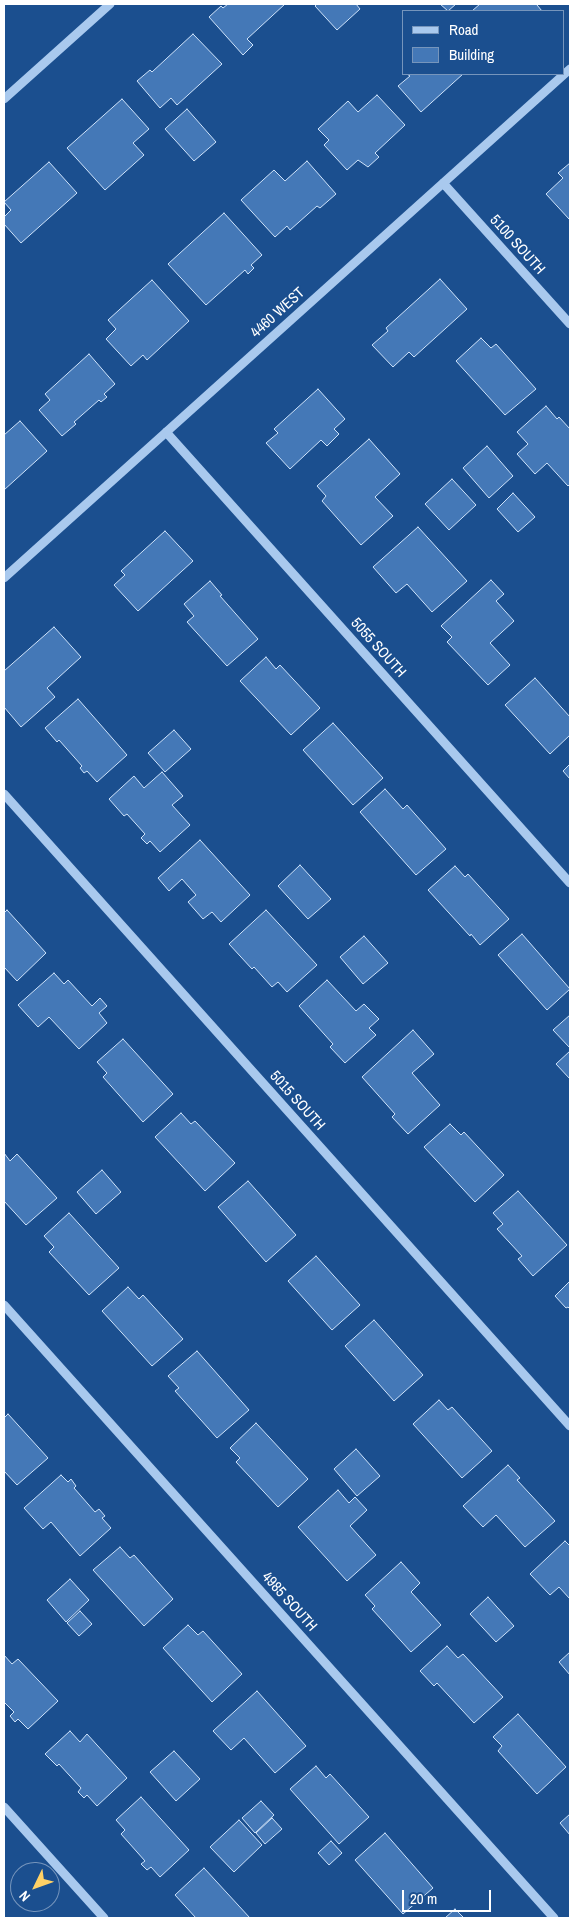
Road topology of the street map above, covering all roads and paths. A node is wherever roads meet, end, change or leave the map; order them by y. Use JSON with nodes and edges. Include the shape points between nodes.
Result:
{"nodes":[{"id":1,"x":110,"y":4,"type":"edge"},
{"id":2,"x":570,"y":70,"type":"edge"},
{"id":3,"x":4,"y":99,"type":"edge"},
{"id":4,"x":443,"y":183,"type":"junction"},
{"id":5,"x":570,"y":324,"type":"edge"},
{"id":6,"x":166,"y":432,"type":"junction"},
{"id":7,"x":4,"y":578,"type":"edge"},
{"id":8,"x":4,"y":794,"type":"edge"},
{"id":9,"x":570,"y":883,"type":"edge"},
{"id":10,"x":4,"y":1305,"type":"edge"},
{"id":11,"x":570,"y":1426,"type":"edge"},
{"id":12,"x":4,"y":1807,"type":"edge"},
{"id":13,"x":104,"y":1918,"type":"edge"},
{"id":14,"x":554,"y":1918,"type":"edge"}],
"edges":[{"from":1,"to":3,"type":"street"},
{"from":2,"to":4,"type":"street","name":"4460 WEST"},
{"from":4,"to":5,"type":"street","name":"5100 SOUTH"},
{"from":4,"to":6,"type":"street","name":"4460 WEST"},
{"from":6,"to":7,"type":"street","name":"4460 WEST"},
{"from":6,"to":9,"type":"street","name":"5055 SOUTH"},
{"from":8,"to":11,"type":"street","name":"5015 SOUTH"},
{"from":10,"to":14,"type":"street","name":"4985 SOUTH"},
{"from":12,"to":13,"type":"street"}]}
